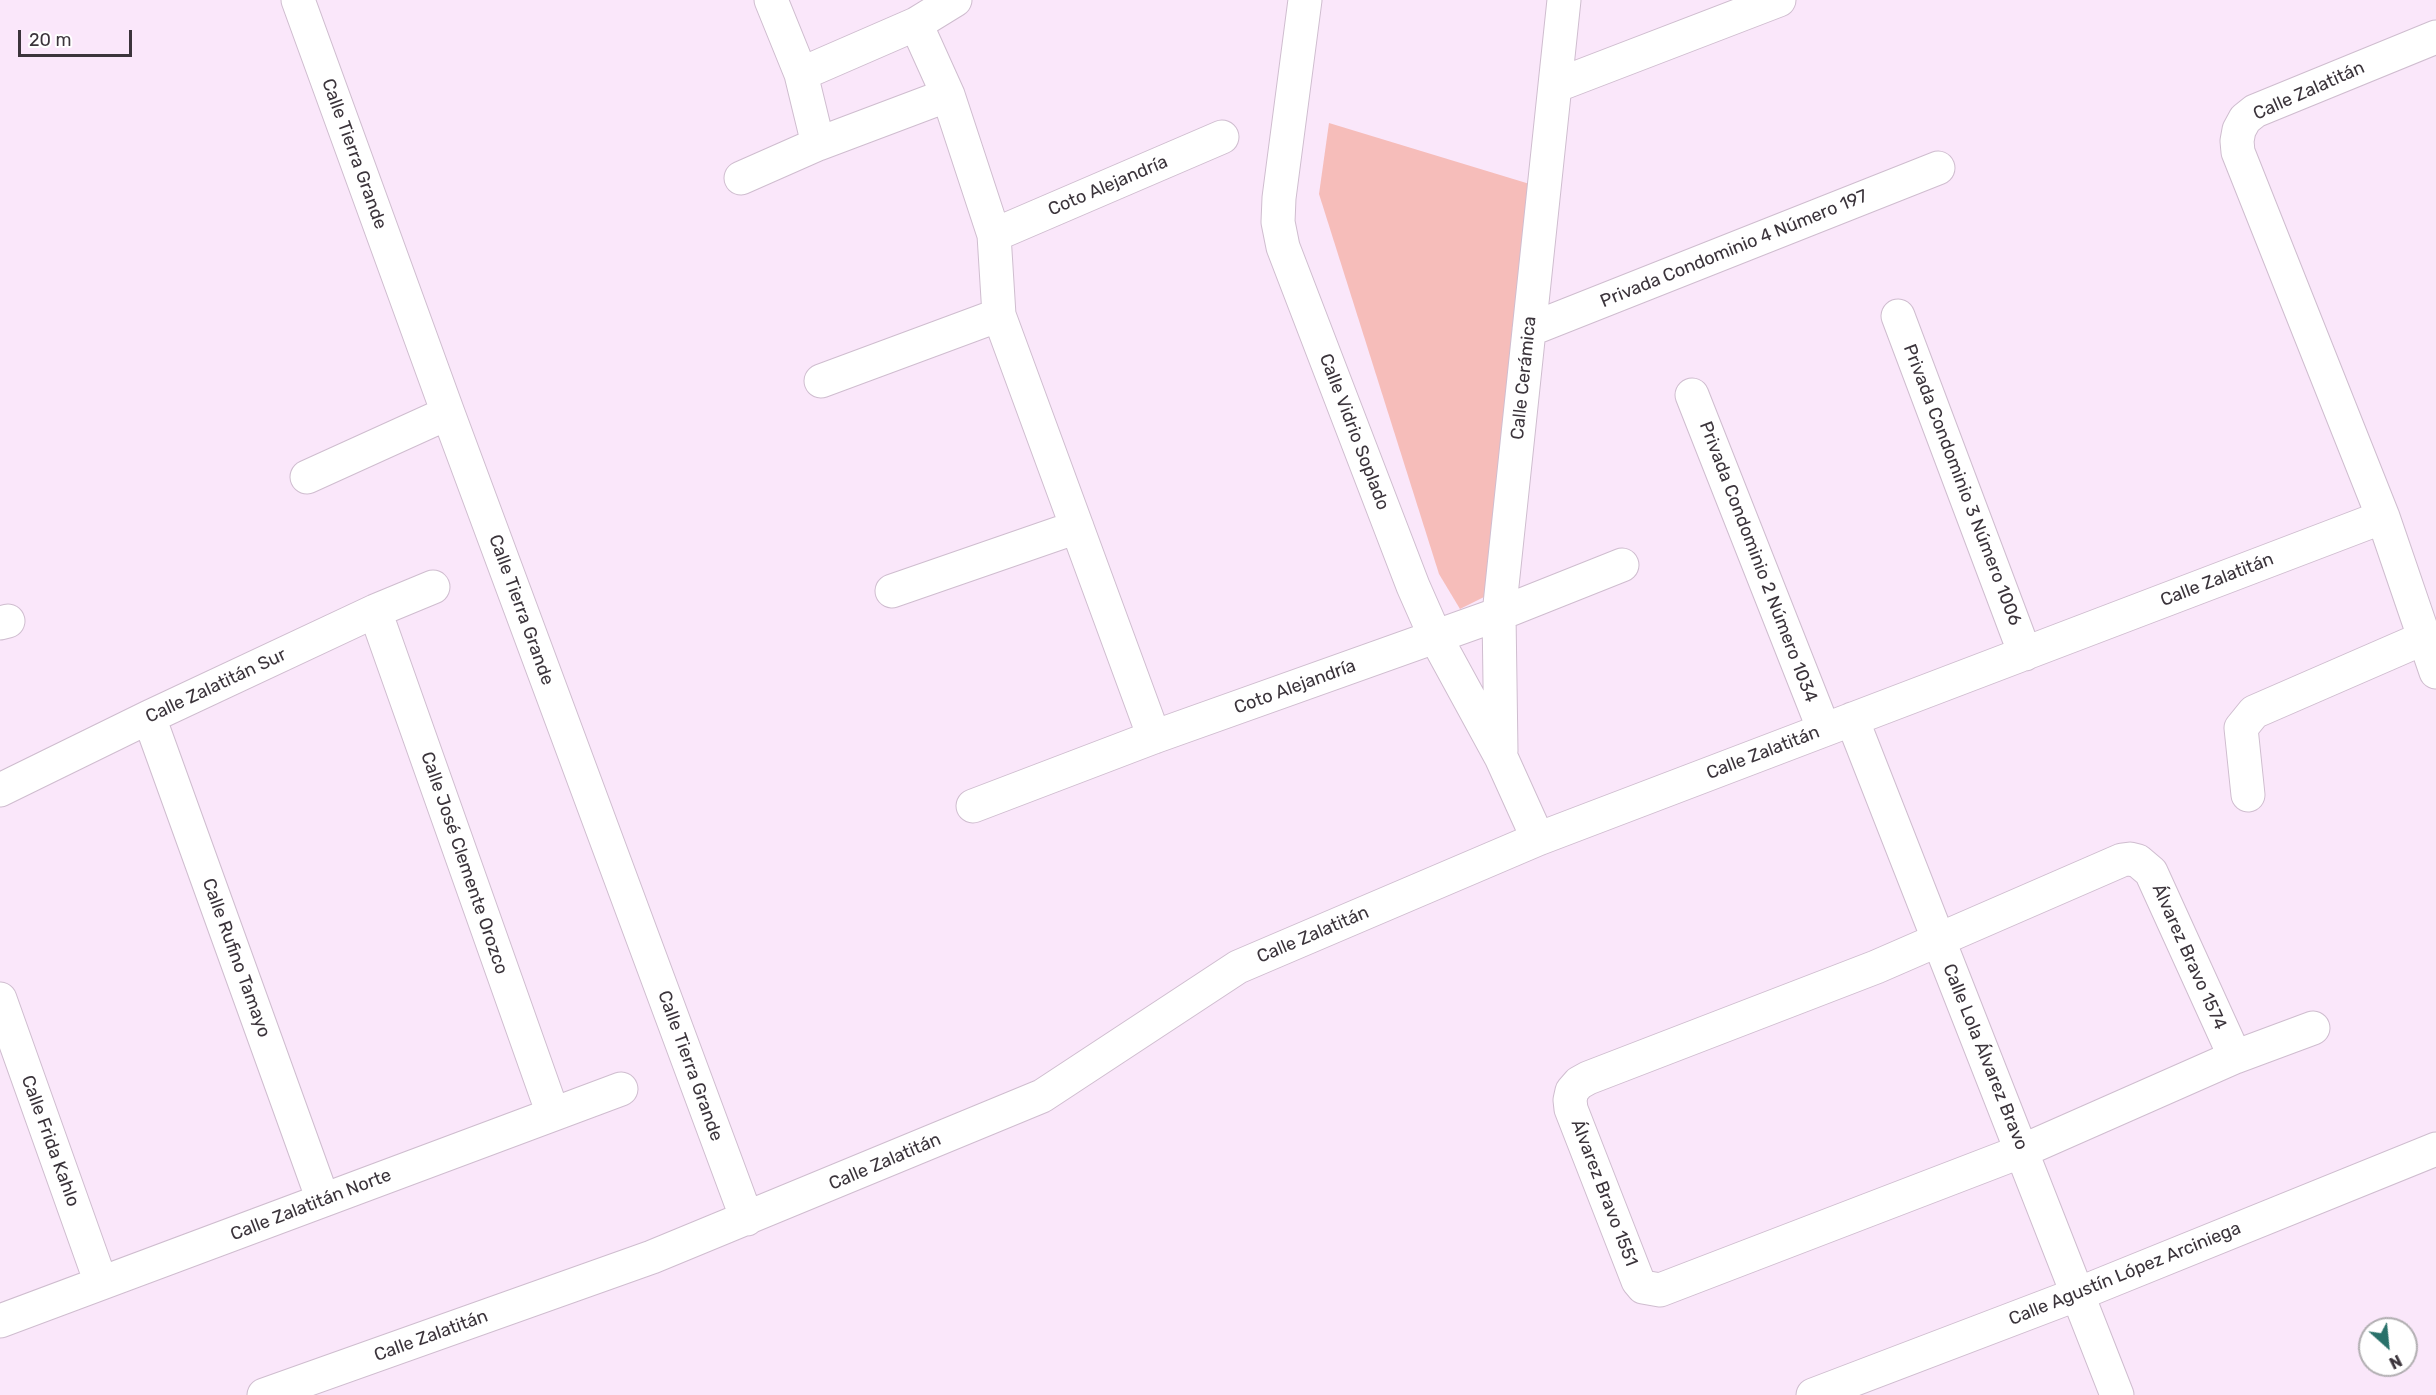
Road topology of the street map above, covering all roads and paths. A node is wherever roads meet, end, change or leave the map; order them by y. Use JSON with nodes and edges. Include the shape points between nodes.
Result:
{"nodes":[{"id":1,"x":298,"y":0,"type":"edge"},
{"id":2,"x":771,"y":0,"type":"edge"},
{"id":3,"x":955,"y":0,"type":"edge"},
{"id":4,"x":1305,"y":0,"type":"edge"},
{"id":5,"x":1564,"y":0,"type":"edge"},
{"id":6,"x":1779,"y":0,"type":"edge"},
{"id":7,"x":916,"y":24,"type":"junction"},
{"id":8,"x":2436,"y":37,"type":"edge"},
{"id":9,"x":801,"y":74,"type":"junction"},
{"id":10,"x":1555,"y":86,"type":"junction"},
{"id":11,"x":948,"y":95,"type":"junction"},
{"id":12,"x":1222,"y":137,"type":"dead end"},
{"id":13,"x":818,"y":144,"type":"junction"},
{"id":14,"x":1938,"y":168,"type":"dead end"},
{"id":15,"x":741,"y":178,"type":"dead end"},
{"id":16,"x":994,"y":235,"type":"junction"},
{"id":17,"x":999,"y":315,"type":"junction"},
{"id":18,"x":1898,"y":316,"type":"dead end"},
{"id":19,"x":1529,"y":330,"type":"junction"},
{"id":20,"x":821,"y":381,"type":"dead end"},
{"id":21,"x":1692,"y":395,"type":"dead end"},
{"id":22,"x":448,"y":413,"type":"junction"},
{"id":23,"x":307,"y":477,"type":"dead end"},
{"id":24,"x":2383,"y":517,"type":"junction"},
{"id":25,"x":1077,"y":527,"type":"junction"},
{"id":26,"x":1622,"y":565,"type":"dead end"},
{"id":27,"x":433,"y":587,"type":"dead end"},
{"id":28,"x":892,"y":591,"type":"dead end"},
{"id":29,"x":375,"y":611,"type":"junction"},
{"id":30,"x":1499,"y":614,"type":"junction"},
{"id":31,"x":1435,"y":636,"type":"junction"},
{"id":32,"x":2424,"y":638,"type":"junction"},
{"id":33,"x":2025,"y":654,"type":"junction"},
{"id":34,"x":2436,"y":672,"type":"edge"},
{"id":35,"x":149,"y":717,"type":"junction"},
{"id":36,"x":1838,"y":724,"type":"junction"},
{"id":37,"x":1154,"y":737,"type":"junction"},
{"id":38,"x":1502,"y":757,"type":"junction"},
{"id":39,"x":0,"y":790,"type":"edge"},
{"id":40,"x":2248,"y":795,"type":"dead end"},
{"id":41,"x":973,"y":806,"type":"dead end"},
{"id":42,"x":1538,"y":839,"type":"junction"},
{"id":43,"x":1939,"y":941,"type":"junction"},
{"id":44,"x":0,"y":999,"type":"edge"},
{"id":45,"x":2313,"y":1028,"type":"dead end"},
{"id":46,"x":2235,"y":1058,"type":"junction"},
{"id":47,"x":621,"y":1089,"type":"dead end"},
{"id":48,"x":552,"y":1114,"type":"junction"},
{"id":49,"x":2436,"y":1149,"type":"edge"},
{"id":50,"x":2022,"y":1151,"type":"junction"},
{"id":51,"x":323,"y":1200,"type":"junction"},
{"id":52,"x":747,"y":1219,"type":"junction"},
{"id":53,"x":101,"y":1283,"type":"junction"},
{"id":54,"x":2078,"y":1294,"type":"junction"},
{"id":55,"x":0,"y":1321,"type":"edge"},
{"id":56,"x":264,"y":1395,"type":"edge"},
{"id":57,"x":1813,"y":1395,"type":"edge"},
{"id":58,"x":2117,"y":1395,"type":"edge"}],
"edges":[{"from":1,"to":22,"type":"street","name":"Calle Tierra Grande"},
{"from":2,"to":9,"type":"street"},
{"from":3,"to":7,"type":"street"},
{"from":4,"to":31,"type":"street","name":"Calle Vidrio Soplado","via":[[1278,222],[1283,247]]},
{"from":5,"to":10,"type":"street","name":"Calle Cerámica"},
{"from":6,"to":10,"type":"street"},
{"from":7,"to":9,"type":"street"},
{"from":7,"to":11,"type":"street"},
{"from":8,"to":24,"type":"street","name":"Calle Zalatitán","via":[[2255,111],[2242,124],[2237,141],[2238,152]]},
{"from":9,"to":13,"type":"street"},
{"from":10,"to":19,"type":"street","name":"Calle Cerámica"},
{"from":11,"to":13,"type":"street"},
{"from":11,"to":16,"type":"street"},
{"from":12,"to":16,"type":"street","name":"Coto Alejandría"},
{"from":13,"to":15,"type":"street"},
{"from":14,"to":19,"type":"street","name":"Privada Condominio 4 Número 197"},
{"from":16,"to":17,"type":"street"},
{"from":17,"to":20,"type":"street"},
{"from":17,"to":25,"type":"street"},
{"from":18,"to":33,"type":"street","name":"Privada Condominio 3 Número 1006"},
{"from":19,"to":30,"type":"street","name":"Calle Cerámica"},
{"from":21,"to":36,"type":"street","name":"Privada Condominio 2 Número 1034"},
{"from":22,"to":23,"type":"street"},
{"from":22,"to":52,"type":"street","name":"Calle Tierra Grande"},
{"from":24,"to":32,"type":"street","name":"Calle Zalatitán"},
{"from":24,"to":33,"type":"street","name":"Calle Zalatitán"},
{"from":25,"to":28,"type":"street"},
{"from":25,"to":37,"type":"street"},
{"from":26,"to":30,"type":"street","name":"Coto Alejandría"},
{"from":27,"to":29,"type":"street","name":"Calle Zalatitán Sur"},
{"from":29,"to":35,"type":"street","name":"Calle Zalatitán Sur"},
{"from":29,"to":48,"type":"street","name":"Calle José Clemente Orozco"},
{"from":30,"to":31,"type":"street","name":"Coto Alejandría"},
{"from":30,"to":38,"type":"street","name":"Calle Cerámica"},
{"from":31,"to":37,"type":"street","name":"Coto Alejandría"},
{"from":31,"to":38,"type":"street","name":"Calle Vidrio Soplado"},
{"from":32,"to":34,"type":"street","name":"Calle Zalatitán"},
{"from":32,"to":40,"type":"street","via":[[2254,712],[2241,728]]},
{"from":33,"to":36,"type":"street","name":"Calle Zalatitán"},
{"from":35,"to":39,"type":"street","name":"Calle Zalatitán Sur"},
{"from":35,"to":51,"type":"street","name":"Calle Rufino Tamayo"},
{"from":36,"to":42,"type":"street","name":"Calle Zalatitán"},
{"from":36,"to":43,"type":"street","name":"Calle Lola Álvarez Bravo"},
{"from":37,"to":41,"type":"street","name":"Coto Alejandría"},
{"from":38,"to":42,"type":"street","name":"Calle Vidrio Soplado"},
{"from":42,"to":52,"type":"street","name":"Calle Zalatitán","via":[[1238,967],[1042,1096]]},
{"from":43,"to":46,"type":"street","name":"Álvarez Bravo 1574","via":[[2122,860],[2139,861],[2151,872]]},
{"from":43,"to":50,"type":"street","name":"Calle Lola Álvarez Bravo"},
{"from":43,"to":50,"type":"street","name":"Álvarez Bravo 1551","via":[[1579,1083],[1569,1100],[1571,1109],[1638,1281],[1643,1287],[1660,1290]]},
{"from":44,"to":53,"type":"street","name":"Calle Frida Kahlo"},
{"from":45,"to":46,"type":"street"},
{"from":46,"to":50,"type":"street"},
{"from":47,"to":48,"type":"street","name":"Calle Zalatitán Norte"},
{"from":48,"to":51,"type":"street","name":"Calle Zalatitán Norte"},
{"from":49,"to":54,"type":"street","name":"Calle Agustín López Arciniega"},
{"from":50,"to":54,"type":"street","name":"Calle Lola Álvarez Bravo"},
{"from":51,"to":53,"type":"street","name":"Calle Zalatitán Norte"},
{"from":52,"to":56,"type":"street","name":"Calle Zalatitán","via":[[652,1257]]},
{"from":53,"to":55,"type":"street","name":"Calle Zalatitán Norte"},
{"from":54,"to":57,"type":"street","name":"Calle Agustín López Arciniega"},
{"from":54,"to":58,"type":"street","name":"Calle Lola Álvarez Bravo"}]}
